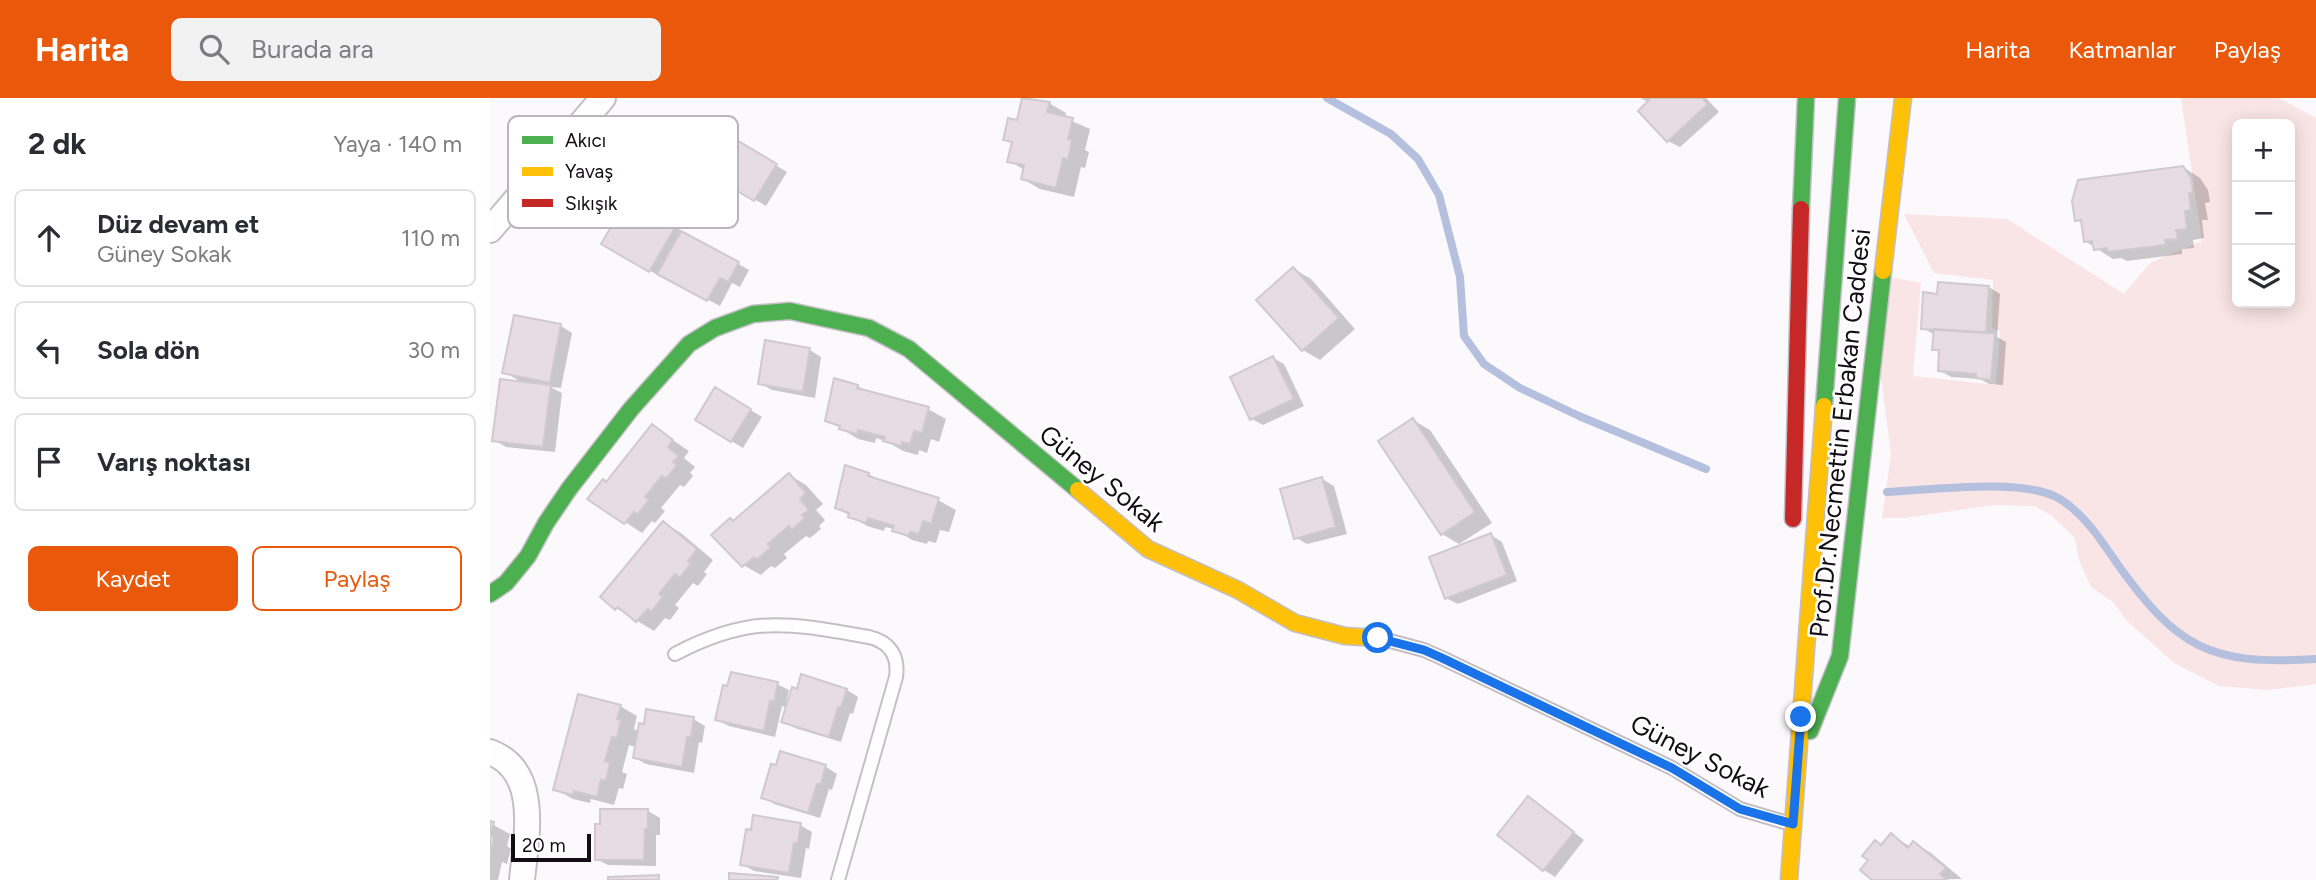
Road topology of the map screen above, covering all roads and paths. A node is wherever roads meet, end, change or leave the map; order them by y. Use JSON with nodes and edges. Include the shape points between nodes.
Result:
{"nodes":[{"id":1,"x":603,"y":98,"type":"edge"},
{"id":2,"x":1806,"y":98,"type":"edge"},
{"id":3,"x":1847,"y":98,"type":"edge"},
{"id":4,"x":1903,"y":98,"type":"edge"},
{"id":5,"x":588,"y":116,"type":"edge"},
{"id":6,"x":508,"y":209,"type":"edge"},
{"id":7,"x":490,"y":230,"type":"edge"},
{"id":8,"x":1793,"y":534,"type":"dead end"},
{"id":9,"x":490,"y":594,"type":"edge"},
{"id":10,"x":1378,"y":638,"type":"joint"},
{"id":11,"x":675,"y":654,"type":"dead end"},
{"id":12,"x":1789,"y":658,"type":"dead end"},
{"id":13,"x":490,"y":752,"type":"edge"},
{"id":14,"x":1796,"y":767,"type":"junction"},
{"id":15,"x":1793,"y":824,"type":"junction"},
{"id":16,"x":522,"y":880,"type":"edge"},
{"id":17,"x":838,"y":880,"type":"edge"},
{"id":18,"x":1789,"y":880,"type":"edge"}],
"edges":[{"from":1,"to":5,"type":"street"},
{"from":2,"to":8,"type":"main road","name":"Prof.Dr.Necmettin Erbakan Caddesi"},
{"from":3,"to":14,"type":"main road","name":"Prof.Dr.Necmettin Erbakan Caddesi"},
{"from":4,"to":14,"type":"main road","name":"Prof.Dr.Necmettin Erbakan Caddesi","via":[[1840,656]]},
{"from":6,"to":7,"type":"street"},
{"from":9,"to":10,"type":"main road","name":"Güney Sokak","via":[[506,583],[528,556],[569,489],[689,344],[715,328],[754,314],[790,311],[869,328],[909,349],[1148,549],[1238,590],[1295,623],[1345,636]]},
{"from":10,"to":15,"type":"lane","name":"Güney Sokak","via":[[1424,650],[1589,727],[1672,768],[1740,809]]},
{"from":11,"to":17,"type":"lane","via":[[727,631],[774,624],[869,637],[892,651],[896,677]]},
{"from":12,"to":14,"type":"main road","name":"Prof.Dr.Necmettin Erbakan Caddesi"},
{"from":13,"to":16,"type":"street","via":[[516,771],[526,796]]},
{"from":14,"to":15,"type":"main road","name":"Prof.Dr.Necmettin Erbakan Caddesi"},
{"from":15,"to":18,"type":"main road","name":"Prof.Dr.Necmettin Erbakan Caddesi"}]}
